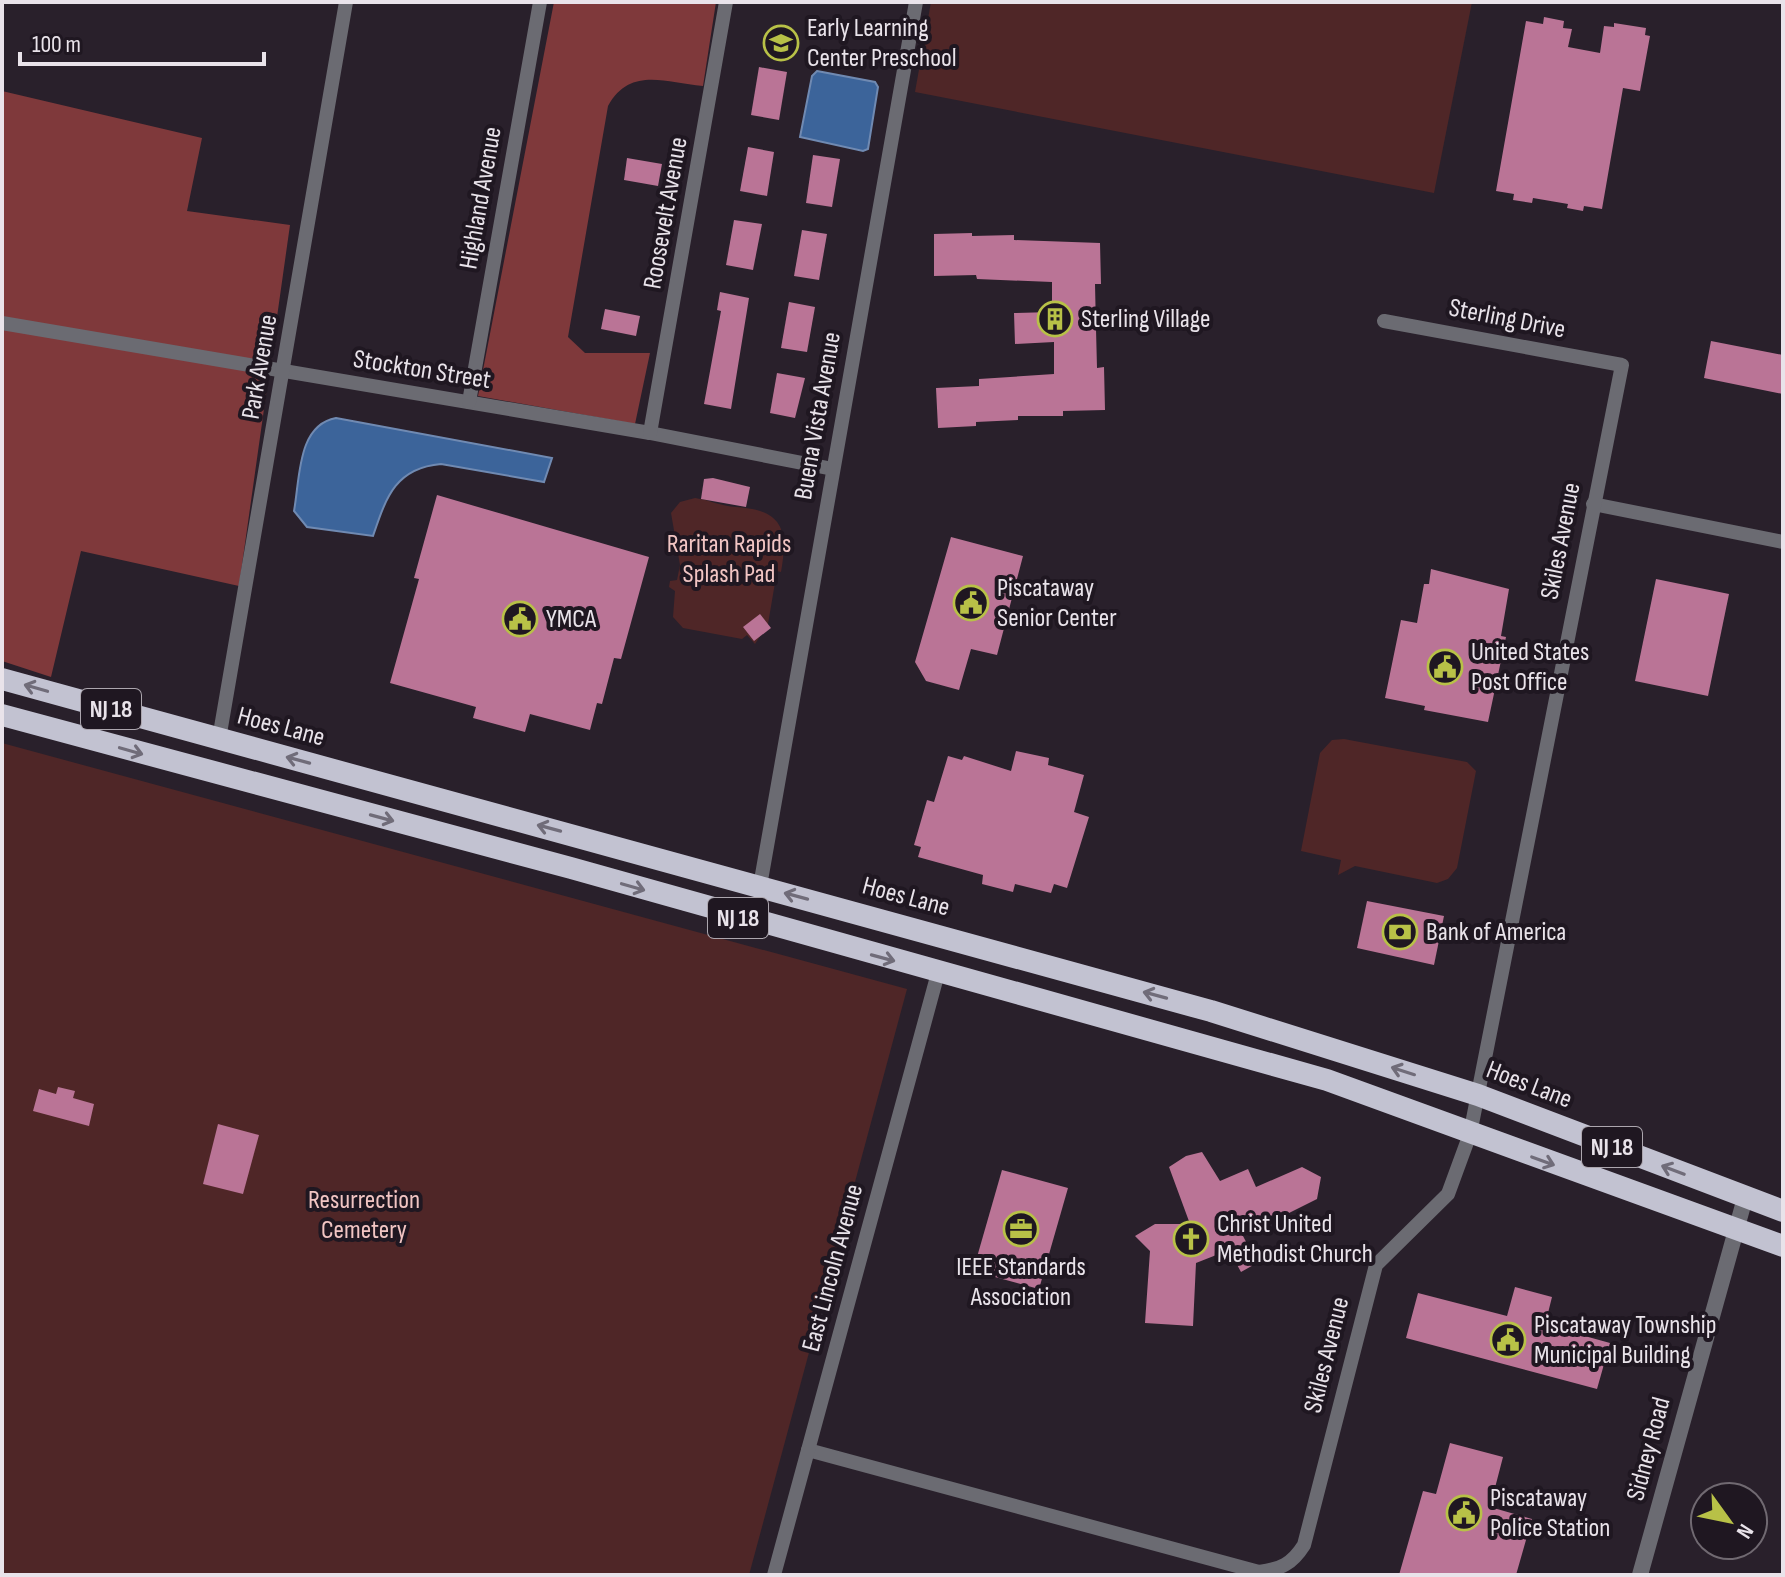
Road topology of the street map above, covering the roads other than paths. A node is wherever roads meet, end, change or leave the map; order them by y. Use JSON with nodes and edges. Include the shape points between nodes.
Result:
{"nodes":[{"id":1,"x":346,"y":2,"type":"edge"},
{"id":2,"x":540,"y":2,"type":"edge"},
{"id":3,"x":726,"y":2,"type":"edge"},
{"id":4,"x":916,"y":2,"type":"edge"},
{"id":5,"x":1384,"y":321,"type":"dead end"},
{"id":6,"x":2,"y":323,"type":"edge"},
{"id":7,"x":1622,"y":365,"type":"joint"},
{"id":8,"x":283,"y":372,"type":"junction"},
{"id":9,"x":469,"y":402,"type":"junction"},
{"id":10,"x":650,"y":433,"type":"junction"},
{"id":11,"x":833,"y":469,"type":"junction"},
{"id":12,"x":1593,"y":504,"type":"junction"},
{"id":13,"x":1783,"y":542,"type":"edge"},
{"id":14,"x":2,"y":679,"type":"edge"},
{"id":15,"x":2,"y":715,"type":"edge"},
{"id":16,"x":219,"y":739,"type":"junction"},
{"id":17,"x":760,"y":886,"type":"junction"},
{"id":18,"x":938,"y":973,"type":"junction"},
{"id":19,"x":1478,"y":1095,"type":"junction"},
{"id":20,"x":1470,"y":1134,"type":"junction"},
{"id":21,"x":1745,"y":1198,"type":"junction"},
{"id":22,"x":1783,"y":1211,"type":"edge"},
{"id":23,"x":1736,"y":1231,"type":"junction"},
{"id":24,"x":1783,"y":1246,"type":"edge"},
{"id":25,"x":808,"y":1450,"type":"junction"},
{"id":26,"x":774,"y":1575,"type":"edge"},
{"id":27,"x":1640,"y":1575,"type":"edge"}],
"edges":[{"from":1,"to":8,"type":"street","name":"Park Avenue"},
{"from":2,"to":9,"type":"street","name":"Highland Avenue"},
{"from":3,"to":10,"type":"street","name":"Roosevelt Avenue"},
{"from":4,"to":11,"type":"street","name":"Buena Vista Avenue"},
{"from":5,"to":7,"type":"street","name":"Sterling Drive"},
{"from":6,"to":8,"type":"street","name":"Stockton Street"},
{"from":7,"to":12,"type":"street","name":"Skiles Avenue"},
{"from":8,"to":9,"type":"street","name":"Stockton Street"},
{"from":8,"to":16,"type":"street","name":"Park Avenue"},
{"from":9,"to":10,"type":"street","name":"Stockton Street"},
{"from":10,"to":11,"type":"street","name":"Stockton Street"},
{"from":11,"to":17,"type":"street","name":"Buena Vista Avenue"},
{"from":12,"to":13,"type":"street"},
{"from":12,"to":19,"type":"street","name":"Skiles Avenue"},
{"from":16,"to":14,"type":"highway","name":"Hoes Lane","number":"NJ 18","one_way":true},
{"from":15,"to":18,"type":"highway","number":"NJ 18","one_way":true},
{"from":17,"to":16,"type":"highway","name":"Hoes Lane","number":"NJ 18","one_way":true},
{"from":19,"to":17,"type":"highway","name":"Hoes Lane","number":"NJ 18","one_way":true,"via":[[1211,1011]]},
{"from":18,"to":20,"type":"highway","number":"NJ 18","via":[[1327,1080]]},
{"from":18,"to":25,"type":"street","name":"East Lincoln Avenue"},
{"from":19,"to":20,"type":"street","name":"Skiles Avenue"},
{"from":21,"to":19,"type":"highway","name":"Hoes Lane","number":"NJ 18","one_way":true},
{"from":20,"to":23,"type":"highway","number":"NJ 18","one_way":true},
{"from":20,"to":25,"type":"street","name":"Skiles Avenue","via":[[1448,1194],[1376,1265],[1304,1545],[1294,1561],[1278,1569],[1259,1572]]},
{"from":21,"to":22,"type":"highway","name":"Hoes Lane","number":"NJ 18"},
{"from":21,"to":23,"type":"street","name":"Sidney Road"},
{"from":23,"to":24,"type":"highway","number":"NJ 18"},
{"from":23,"to":27,"type":"street","name":"Sidney Road"},
{"from":25,"to":26,"type":"street","name":"East Lincoln Avenue"}]}
